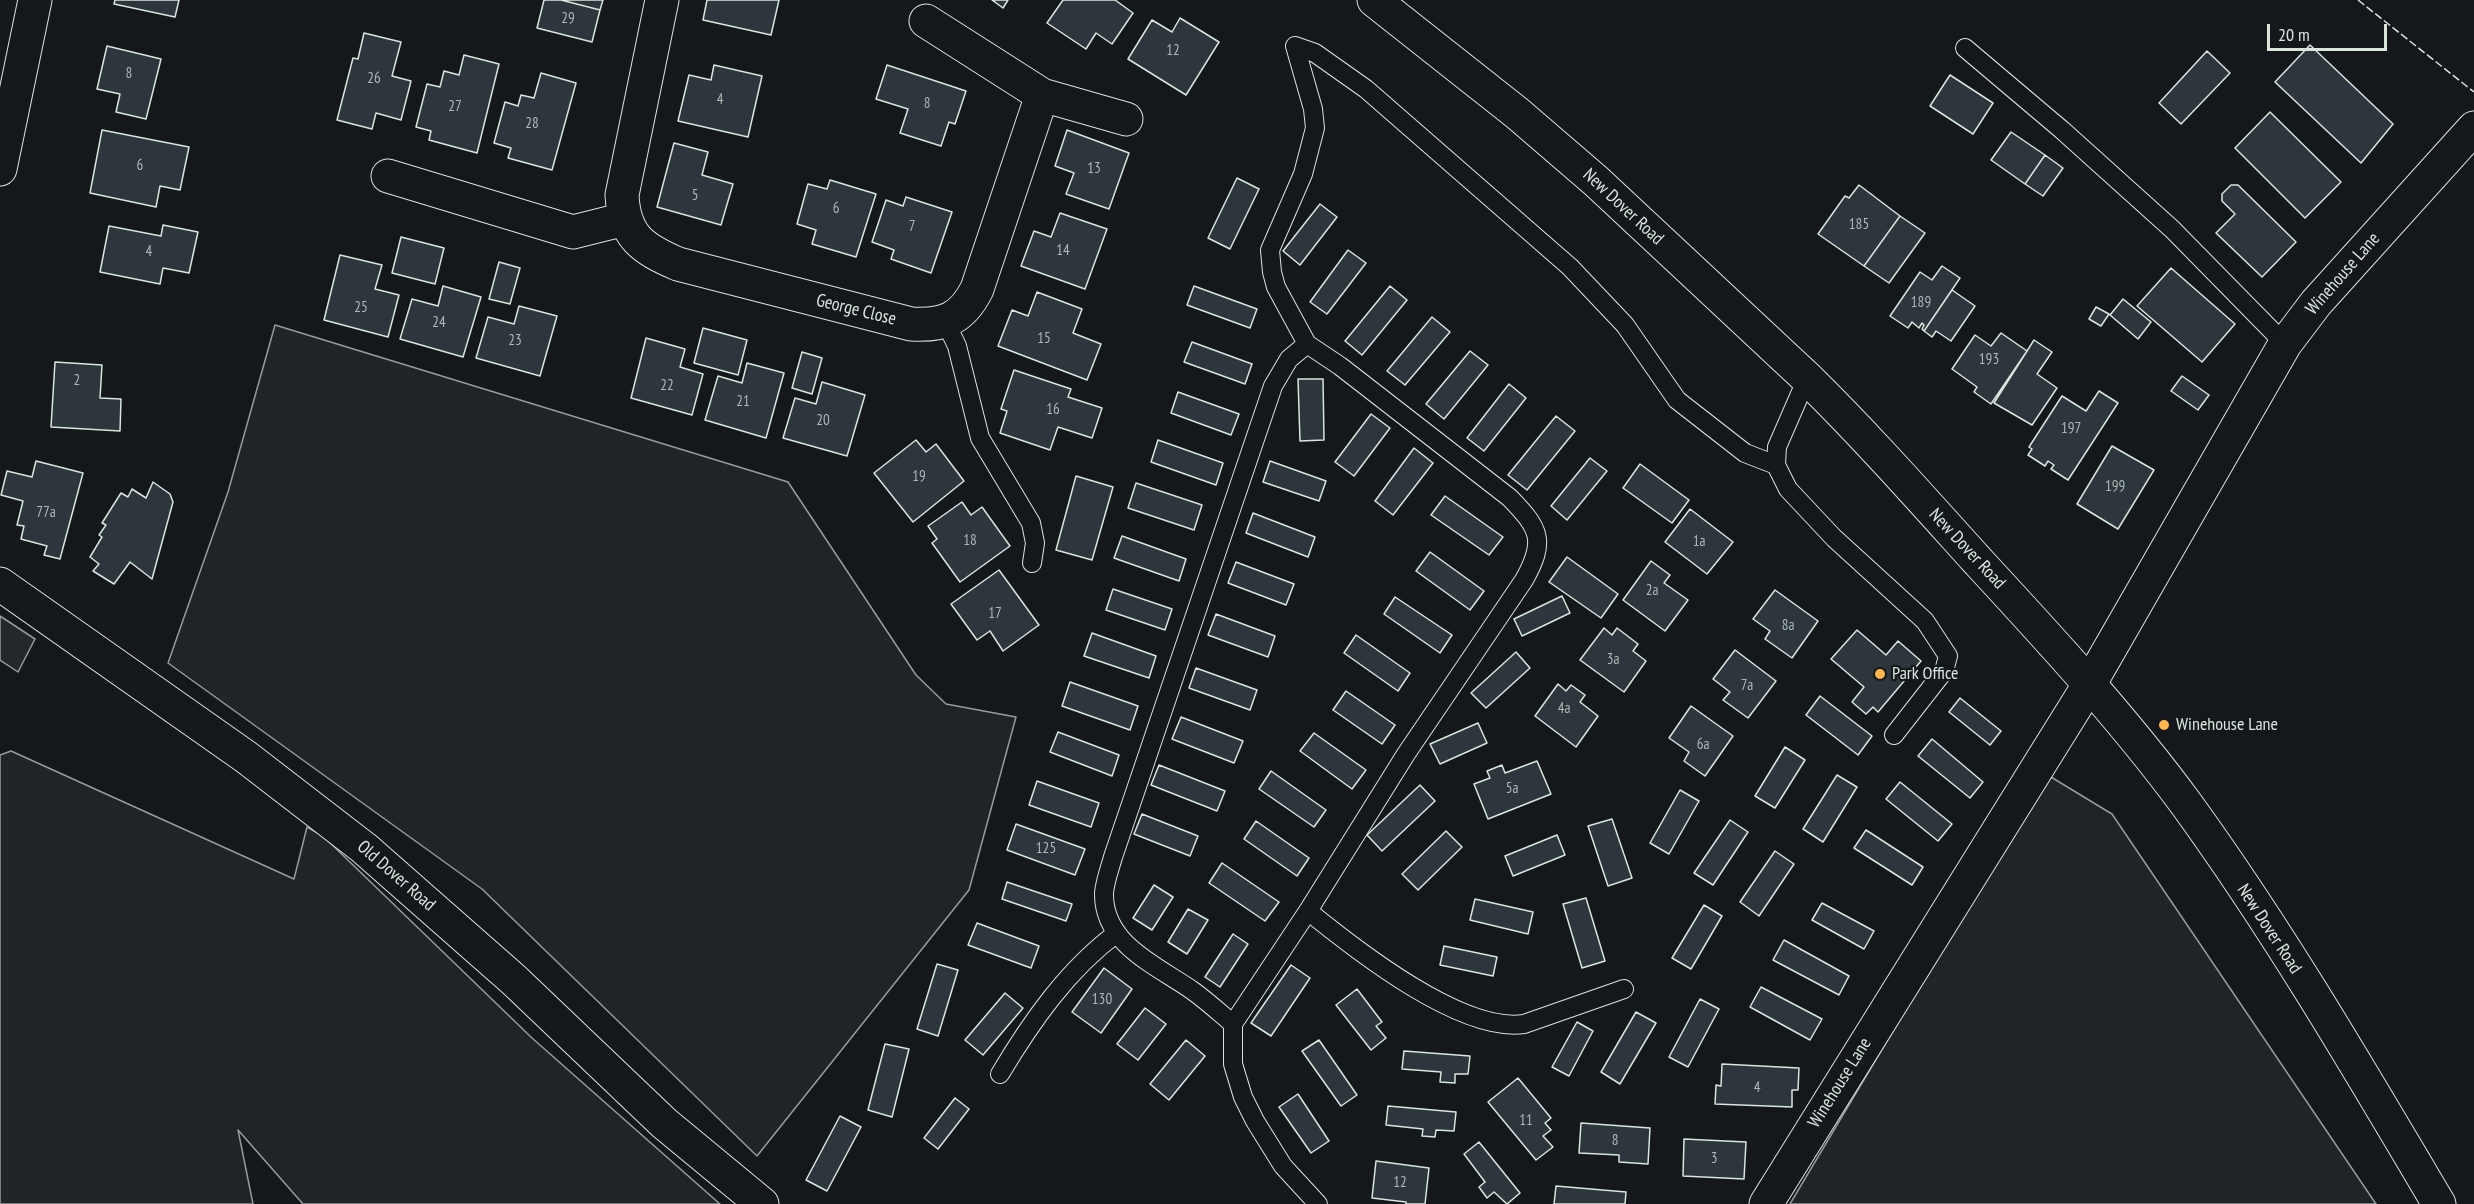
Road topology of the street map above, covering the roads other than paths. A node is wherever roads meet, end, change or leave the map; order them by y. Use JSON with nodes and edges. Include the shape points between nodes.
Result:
{"nodes":[{"id":1,"x":35,"y":0,"type":"edge"},
{"id":2,"x":662,"y":0,"type":"edge"},
{"id":3,"x":1374,"y":0,"type":"edge"},
{"id":4,"x":926,"y":21,"type":"dead end"},
{"id":5,"x":1965,"y":48,"type":"dead end"},
{"id":6,"x":1042,"y":95,"type":"junction"},
{"id":7,"x":1126,"y":119,"type":"dead end"},
{"id":8,"x":2474,"y":128,"type":"edge"},
{"id":9,"x":0,"y":169,"type":"edge"},
{"id":10,"x":388,"y":176,"type":"dead end"},
{"id":11,"x":625,"y":219,"type":"junction"},
{"id":12,"x":945,"y":321,"type":"junction"},
{"id":13,"x":1307,"y":344,"type":"junction"},
{"id":14,"x":2285,"y":344,"type":"junction"},
{"id":15,"x":1807,"y":378,"type":"junction"},
{"id":16,"x":1776,"y":465,"type":"junction"},
{"id":17,"x":1032,"y":563,"type":"dead end"},
{"id":18,"x":0,"y":584,"type":"edge"},
{"id":19,"x":2089,"y":685,"type":"junction"},
{"id":20,"x":1894,"y":735,"type":"dead end"},
{"id":21,"x":1308,"y":911,"type":"junction"},
{"id":22,"x":1117,"y":933,"type":"junction"},
{"id":23,"x":1624,"y":989,"type":"dead end"},
{"id":24,"x":1233,"y":1024,"type":"junction"},
{"id":25,"x":1000,"y":1074,"type":"dead end"},
{"id":26,"x":762,"y":1204,"type":"edge"},
{"id":27,"x":1318,"y":1204,"type":"edge"},
{"id":28,"x":1766,"y":1204,"type":"edge"},
{"id":29,"x":2439,"y":1204,"type":"edge"}],
"edges":[{"from":1,"to":9,"type":"street"},
{"from":2,"to":11,"type":"street","via":[[622,195]]},
{"from":3,"to":15,"type":"street","name":"New Dover Road","via":[[1596,181]]},
{"from":4,"to":6,"type":"street"},
{"from":5,"to":14,"type":"lane","via":[[2172,230]]},
{"from":6,"to":7,"type":"street"},
{"from":6,"to":12,"type":"street","name":"George Close","via":[[977,289],[969,305]]},
{"from":8,"to":14,"type":"street","name":"Winehouse Lane","via":[[2316,303]]},
{"from":10,"to":11,"type":"street","via":[[573,232]]},
{"from":11,"to":12,"type":"street","name":"George Close","via":[[630,232],[645,247],[678,264],[911,324]]},
{"from":12,"to":17,"type":"lane","via":[[957,346],[980,438],[1031,523],[1035,543]]},
{"from":13,"to":16,"type":"lane","via":[[1276,287],[1270,261],[1274,237],[1303,174],[1315,128],[1295,46],[1315,54],[1366,89],[1569,267],[1625,325],[1677,400],[1745,453]]},
{"from":13,"to":21,"type":"lane","via":[[1510,498],[1526,515],[1539,545],[1524,580],[1406,754]]},
{"from":13,"to":22,"type":"lane","via":[[1289,359],[1273,386],[1113,857],[1104,893],[1106,910]]},
{"from":14,"to":19,"type":"street","name":"Winehouse Lane"},
{"from":15,"to":16,"type":"lane","via":[[1777,447]]},
{"from":15,"to":19,"type":"street","name":"New Dover Road"},
{"from":16,"to":20,"type":"lane","via":[[1788,489],[1834,538],[1925,621],[1948,656],[1944,671]]},
{"from":18,"to":26,"type":"street","name":"Old Dover Road","via":[[246,757],[364,848],[514,980],[664,1123]]},
{"from":19,"to":28,"type":"street","name":"Winehouse Lane"},
{"from":19,"to":29,"type":"street","name":"New Dover Road","via":[[2193,814],[2273,934]]},
{"from":21,"to":23,"type":"lane","via":[[1422,992],[1491,1023],[1524,1024]]},
{"from":21,"to":24,"type":"lane"},
{"from":22,"to":24,"type":"lane","via":[[1146,962],[1192,991]]},
{"from":22,"to":25,"type":"lane","via":[[1096,949],[1065,983]]},
{"from":24,"to":27,"type":"lane","via":[[1233,1064],[1255,1121],[1288,1173]]}]}
